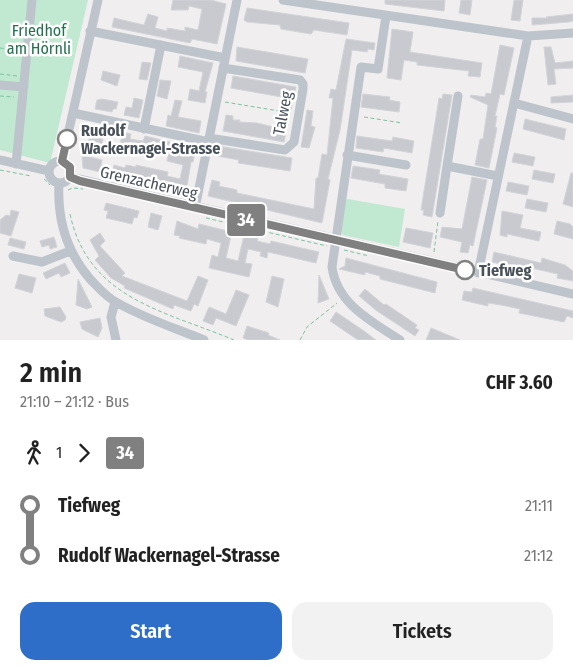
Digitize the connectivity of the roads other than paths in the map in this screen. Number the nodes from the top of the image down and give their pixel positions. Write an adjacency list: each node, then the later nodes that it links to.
1 (32, 0): 13 (street)
2 (98, 0): 6 (street)
3 (237, 0): 10 (street)
4 (283, 0): 5 (street)
5 (386, 16): 8 (street); 20 (street)
6 (90, 31): 9 (street); 16 (street)
7 (573, 33): 8 (street)
8 (528, 36): 15 (street)
9 (161, 45): 10 (street); 18 (street)
10 (224, 58): 11 (street)
11 (224, 68): 19 (street); 19 (street, Talweg)
12 (0, 85): 13 (street)
13 (24, 87): 23 (street)
14 (458, 96): 25 (street)
15 (514, 103): 17 (street); 27 (street)
16 (73, 113): 18 (street); 22 (street)
17 (573, 119)
18 (144, 129): 19 (street)
19 (209, 140): 30 (street)
20 (347, 155): 24 (street); 32 (street)
21 (0, 160): 23 (street)
22 (62, 161): 26 (street); 28 (street)
23 (16, 164): 26 (street)
24 (406, 165)
25 (447, 166): 27 (street); 31 (street)
26 (49, 171): 29 (street)
27 (498, 176): 35 (street)
28 (70, 177): 29 (street); 30 (street, Grenzacherweg)
29 (59, 183): 33 (street)
30 (194, 208): 32 (street, Grenzacherweg)
31 (440, 213)
32 (335, 240): 35 (street, Grenzacherweg); 40 (street)
33 (70, 251): 34 (street); 37 (street)
34 (12, 256)
35 (478, 273): 36 (street, Grenzacherweg)
36 (573, 294)
37 (115, 302): 38 (street); 39 (street)
38 (116, 340)
39 (204, 340)
40 (400, 340)

